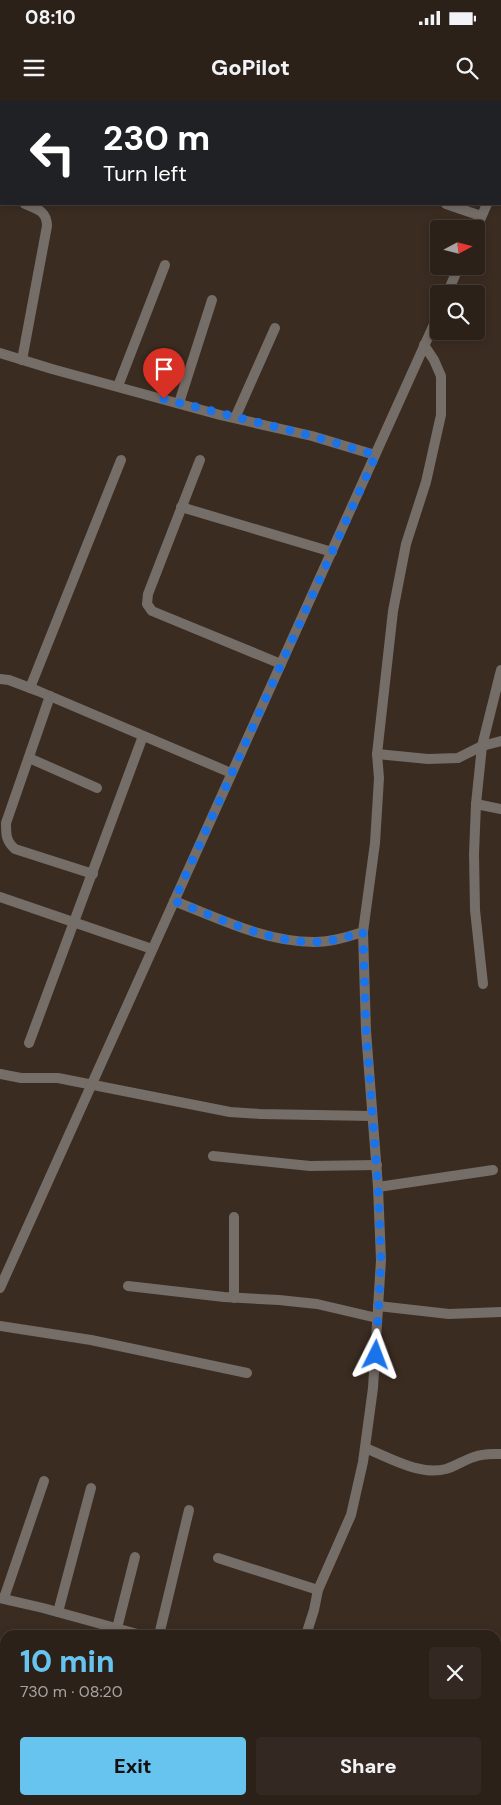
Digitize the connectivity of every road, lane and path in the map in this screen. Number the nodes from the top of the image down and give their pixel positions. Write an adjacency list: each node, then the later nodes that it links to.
1 (28, 205): 12 (street)
2 (449, 205): 4 (street)
3 (486, 205): 4 (street)
4 (481, 216): 5 (street)
5 (479, 220)
6 (164, 265): 13 (street)
7 (212, 300): 14 (street)
8 (275, 328): 15 (street)
9 (430, 332): 10 (street)
10 (424, 345): 16 (street); 29 (street)
11 (0, 353): 12 (street)
12 (22, 360): 13 (street)
13 (118, 386): 14 (street)
14 (179, 404): 15 (street)
15 (235, 418): 16 (street)
16 (376, 455): 20 (street)
17 (121, 460): 24 (street)
18 (200, 460): 19 (street)
19 (181, 507): 20 (street); 21 (street)
20 (332, 552): 21 (street)
21 (281, 664): 31 (street)
22 (501, 670): 28 (street)
23 (0, 678): 24 (street)
24 (30, 688): 25 (street)
25 (50, 696): 26 (street); 30 (street)
26 (143, 736): 31 (street); 35 (street)
27 (501, 741): 28 (street)
28 (482, 746): 29 (street); 33 (street)
29 (377, 754): 39 (street)
30 (29, 758): 32 (street); 35 (street)
31 (231, 772): 37 (street)
32 (97, 788)
33 (476, 804): 34 (street); 41 (street)
34 (501, 808)
35 (93, 874): 38 (street)
36 (0, 897): 38 (street)
37 (174, 901): 39 (street); 40 (street)
38 (75, 923): 40 (street); 42 (street)
39 (363, 932): 45 (street)
40 (152, 949): 44 (street)
41 (483, 984)
42 (29, 1043)
43 (0, 1074): 44 (street)
44 (92, 1084): 45 (street); 52 (street)
45 (372, 1116): 47 (street)
46 (213, 1156): 47 (street)
47 (376, 1165): 49 (street)
48 (493, 1170): 49 (street)
49 (378, 1187): 54 (street)
50 (234, 1217): 53 (street)
51 (128, 1286): 53 (street)
52 (0, 1288)
53 (234, 1298): 56 (street)
54 (378, 1306): 55 (street); 56 (street)
55 (501, 1312)
56 (377, 1318): 59 (street)
57 (0, 1326): 58 (street)
58 (247, 1373)
59 (365, 1448): 60 (street); 66 (street)
60 (501, 1454)
61 (44, 1481): 67 (street)
62 (90, 1488): 68 (street)
63 (189, 1510): 71 (street)
64 (135, 1557): 69 (street)
65 (218, 1558): 66 (street)
66 (318, 1590): 72 (street)
67 (2, 1598): 68 (street)
68 (58, 1612): 69 (street)
69 (118, 1628): 70 (street)
70 (125, 1630)
71 (159, 1630)
72 (308, 1630)

